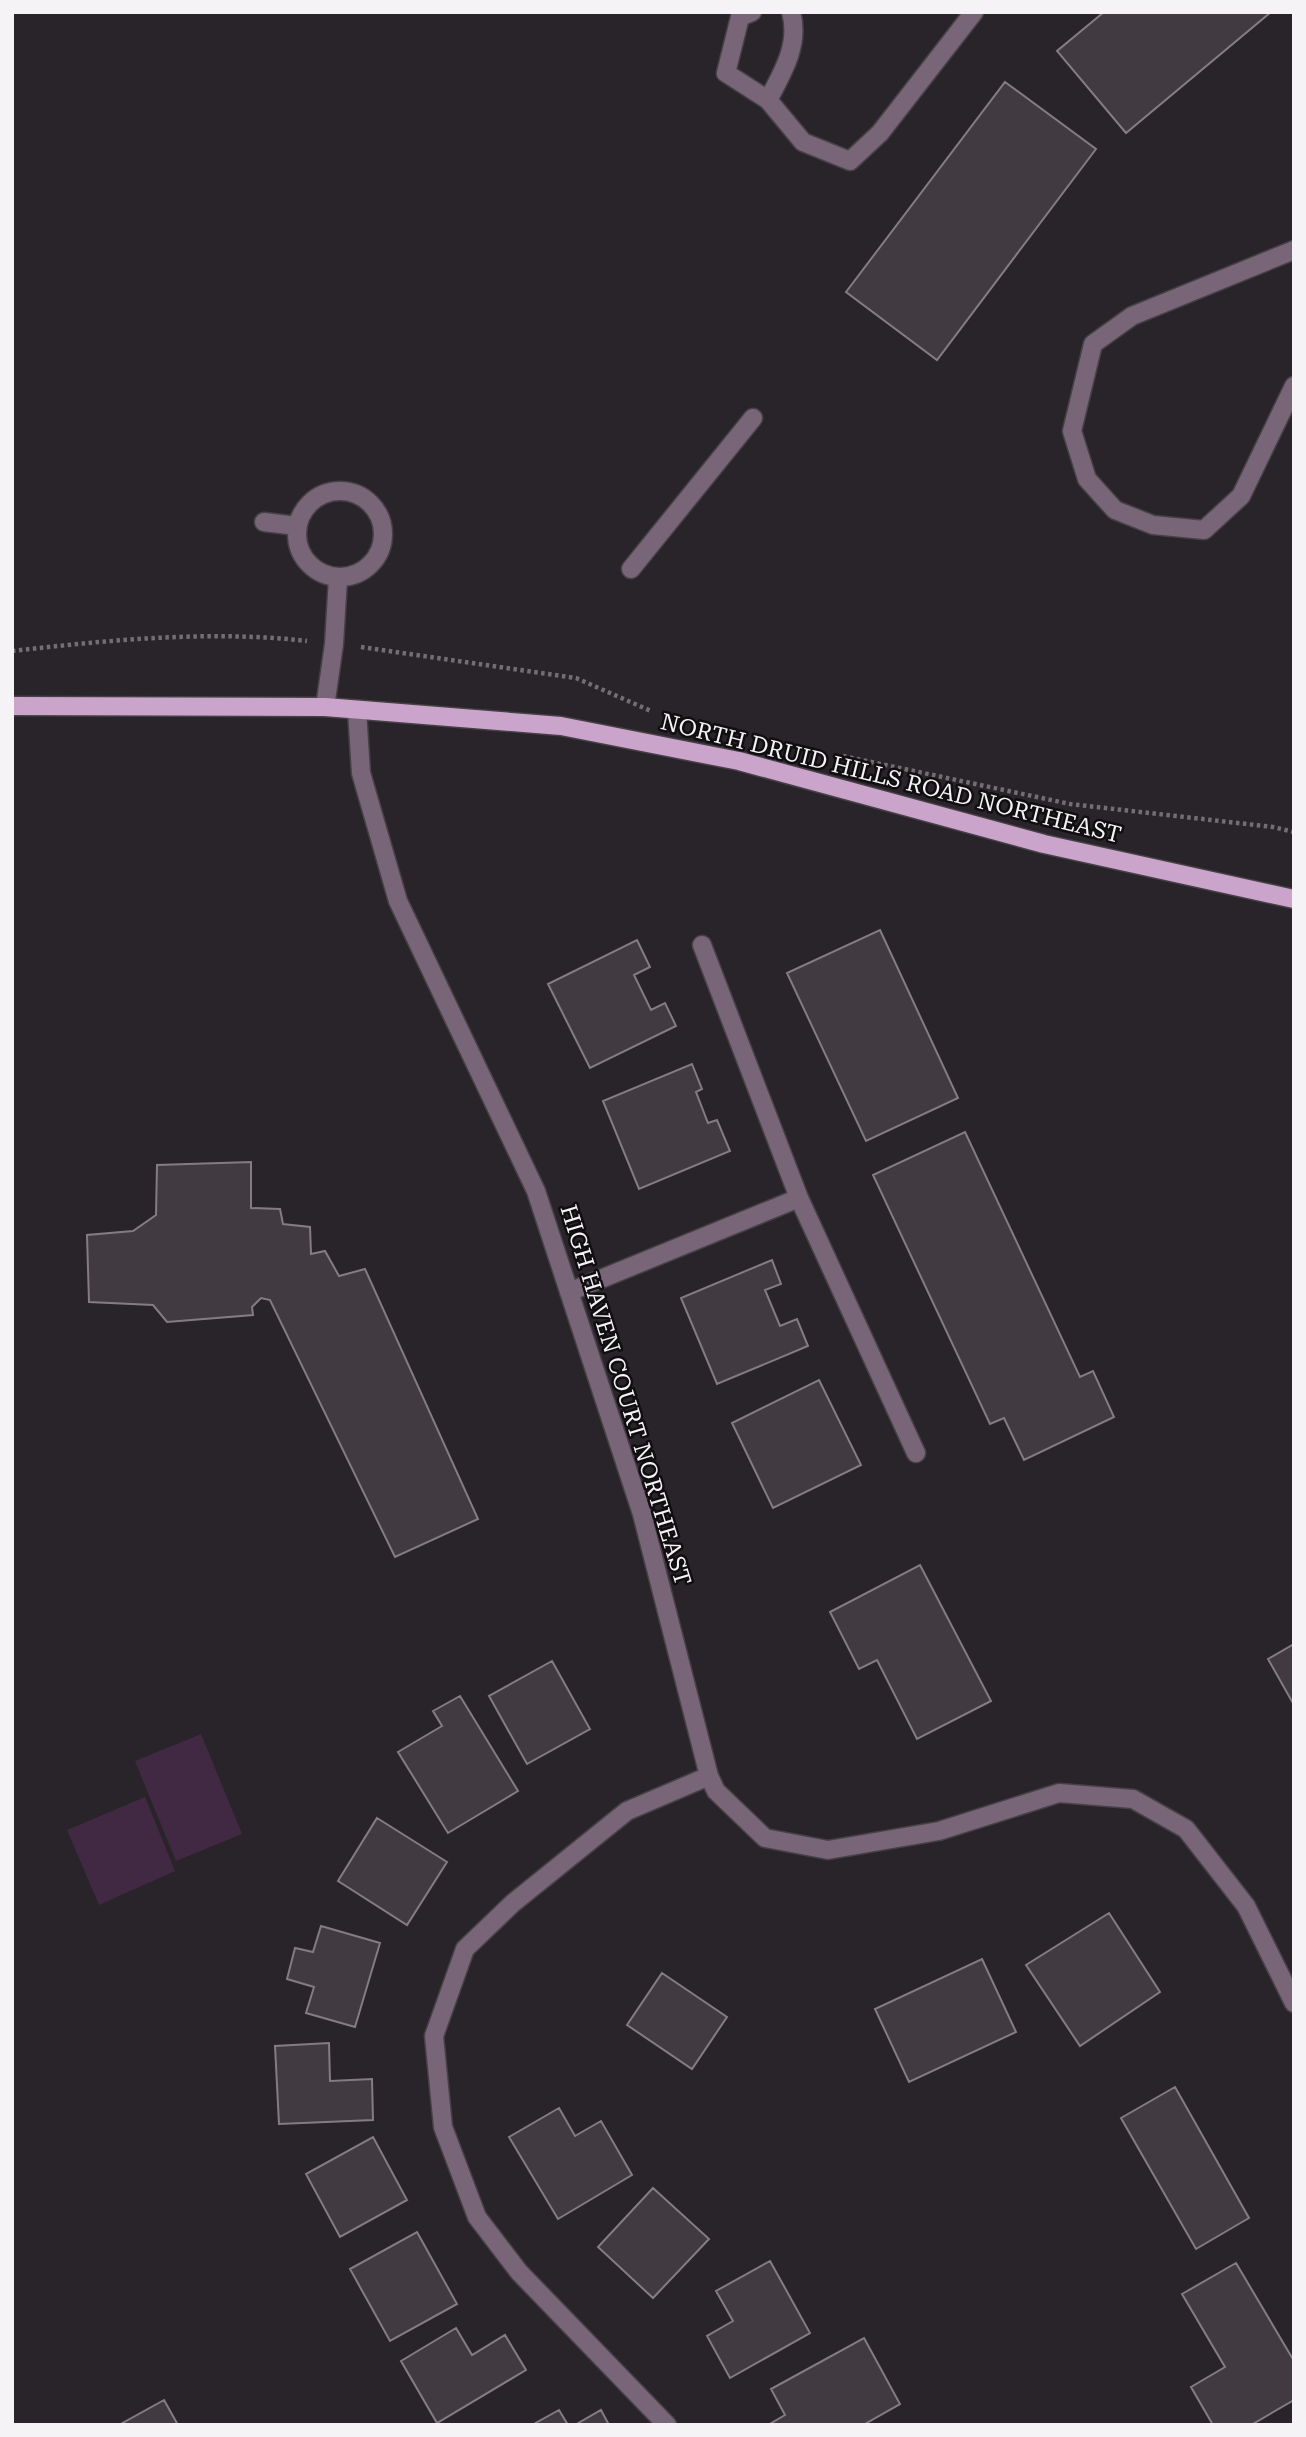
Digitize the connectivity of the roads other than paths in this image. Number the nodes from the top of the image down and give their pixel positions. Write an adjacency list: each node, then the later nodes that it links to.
1 (751, 12): 4 (street)
2 (792, 12): 4 (street)
3 (974, 12): 4 (street)
4 (768, 100)
5 (1294, 250): 6 (street)
6 (1294, 386)
7 (753, 418): 10 (street)
8 (264, 522): 9 (street)
9 (297, 526): 11 (street); 11 (street)
10 (631, 569)
11 (338, 578): 13 (street)
12 (12, 706): 13 (main road, NORTH DRUID HILLS ROAD NORTHEAST)
13 (326, 707): 14 (main road, NORTH DRUID HILLS ROAD NORTHEAST)
14 (357, 710): 15 (main road, NORTH DRUID HILLS ROAD NORTHEAST); 18 (street, HIGH HAVEN COURT NORTHEAST)
15 (1294, 899)
16 (702, 944): 17 (street)
17 (799, 1198): 18 (street); 19 (street)
18 (569, 1292): 20 (street, HIGH HAVEN COURT NORTHEAST)
19 (916, 1453)
20 (709, 1776): 21 (street, HIGH HAVEN COURT NORTHEAST); 22 (street)
21 (1294, 2003)
22 (667, 2425)

